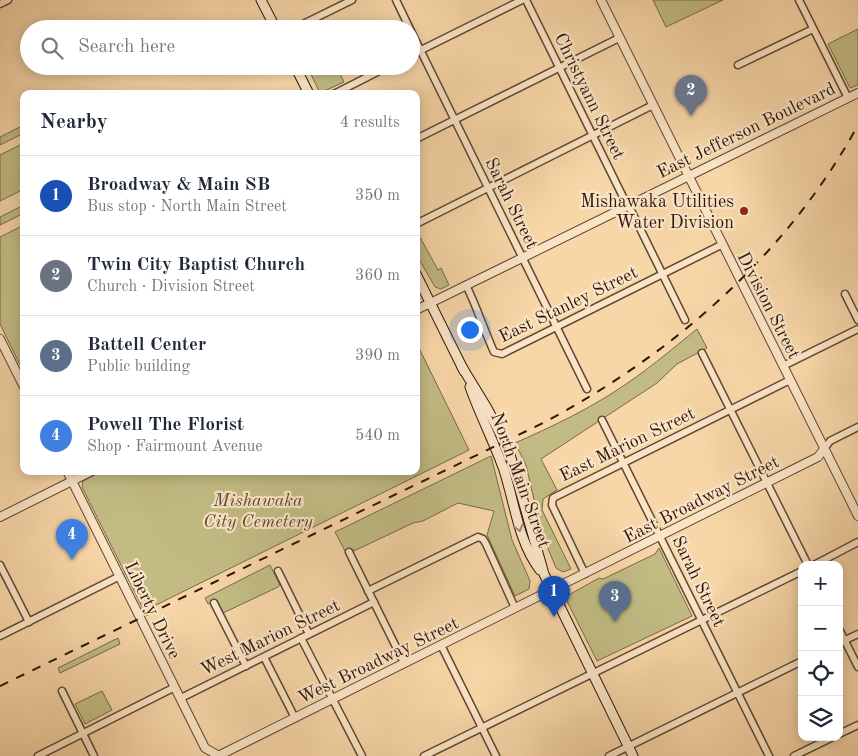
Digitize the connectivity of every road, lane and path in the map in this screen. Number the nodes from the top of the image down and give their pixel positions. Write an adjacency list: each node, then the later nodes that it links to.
1 (8, 0): 8 (street)
2 (261, 0): 9 (main road)
3 (352, 0): 10 (street)
4 (396, 0): 11 (street, Sarah Street)
5 (524, 0): 14 (street); 16 (street, Christyann Street)
6 (601, 0): 13 (street, Division Street)
7 (799, 0): 12 (street)
8 (0, 4)
9 (271, 20)
10 (311, 20)
11 (406, 20)
12 (814, 29): 15 (street); 22 (street)
13 (620, 38): 16 (street); 23 (street, Division Street)
14 (421, 51): 24 (street, Sarah Street)
15 (738, 65)
16 (559, 68): 24 (street); 26 (street, Christyann Street)
17 (300, 75): 19 (main road)
18 (371, 75): 20 (street)
19 (307, 90)
20 (342, 90)
21 (858, 93): 22 (street, East Jefferson Boulevard)
22 (848, 98): 27 (street, East Jefferson Boulevard)
23 (653, 106): 26 (street); 27 (street, Division Street)
24 (455, 120): 25 (street); 28 (street, Sarah Street)
25 (420, 137)
26 (593, 137): 28 (street); 29 (street, Christyann Street)
27 (687, 175): 29 (street, East Jefferson Boulevard); 31 (street, Division Street)
28 (489, 188): 30 (street); 32 (street, Sarah Street)
29 (627, 204): 32 (street, East Jefferson Boulevard); 33 (street, Christyann Street)
30 (420, 222)
31 (721, 245): 33 (street, East Stanley Street); 45 (street, Division Street)
32 (522, 257): 35 (street, East Jefferson Boulevard); 41 (street, Sarah Street)
33 (663, 274): 39 (street, Christyann Street); 41 (street, East Stanley Street)
34 (420, 281): 37 (main road, North Main Street)
35 (466, 285): 37 (street, East Jefferson Boulevard); 41 (street, East Stanley Street)
36 (845, 294): 40 (street)
37 (432, 302): 38 (street, East Jefferson Boulevard); 70 (main road, North Main Street)
38 (420, 308)
39 (685, 320)
40 (858, 320)
41 (557, 328): 48 (street, Sarah Street)
42 (858, 329): 45 (street)
43 (0, 339): 46 (street)
44 (702, 353): 49 (street)
45 (783, 366): 47 (street, Division Street)
46 (20, 379)
47 (790, 380): 49 (street, East Marion Street); 52 (street, Division Street)
48 (587, 388)
49 (730, 410): 53 (street, East Marion Street); 57 (street)
50 (602, 420): 53 (street, Sarah Street)
51 (858, 427): 52 (street, East Broadway Street)
52 (824, 450): 57 (street, East Broadway Street); 58 (street, Division Street)
53 (624, 463): 60 (street, Sarah Street); 68 (street, East Marion Street)
54 (69, 475): 56 (street, Liberty Drive)
55 (84, 475): 56 (street)
56 (72, 481): 59 (street); 69 (street, Liberty Drive)
57 (767, 483): 60 (street, East Broadway Street); 63 (street)
58 (858, 516)
59 (0, 517)
60 (660, 536): 68 (street, East Broadway Street); 75 (street, Sarah Street)
61 (858, 542): 64 (street)
62 (349, 552): 71 (street)
63 (806, 561)
64 (822, 561)
65 (0, 564): 76 (street)
66 (278, 571): 77 (street)
67 (798, 573): 75 (street)
68 (585, 574): 70 (street, East Broadway Street)
69 (120, 576): 76 (street); 90 (street, Liberty Drive)
70 (552, 590): 74 (street, West Broadway Street); 89 (main road, North Main Street)
71 (368, 591): 72 (street); 74 (street)
72 (374, 602): 77 (street, West Marion Street); 85 (street)
73 (214, 603): 87 (street)
74 (515, 608): 83 (street, West Broadway Street)
75 (701, 620): 89 (street); 92 (street, Sarah Street)
76 (29, 622): 79 (street)
77 (309, 634): 80 (street, West Marion Street)
78 (858, 634): 81 (street)
79 (0, 636)
80 (301, 638): 84 (street, West Marion Street); 94 (street)
81 (843, 642)
82 (843, 644): 88 (street)
83 (441, 645): 85 (street, West Broadway Street); 97 (street)
84 (264, 657): 87 (street, West Marion Street); 95 (street)
85 (404, 664): 94 (street, West Broadway Street)
86 (798, 664): 92 (street)
87 (246, 666): 93 (street, West Marion Street)
88 (858, 667)
89 (592, 673): 97 (street); 101 (main road, North Main Street)
90 (175, 687): 93 (street, Liberty Drive); 99 (street)
91 (62, 691): 99 (street)
92 (738, 693): 101 (street); 110 (street, Sarah Street)
93 (181, 698): 104 (street, Liberty Drive)
94 (333, 699): 95 (street, West Broadway Street); 105 (street)
95 (295, 718): 104 (street, West Broadway Street)
96 (858, 725): 98 (street)
97 (482, 727): 106 (street); 107 (street)
98 (843, 732)
99 (83, 734): 102 (street); 103 (street)
100 (825, 741): 111 (street)
101 (629, 746): 108 (street); 109 (main road, North Main Street)
102 (38, 756)
103 (94, 756)
104 (217, 756)
105 (362, 756)
106 (424, 756)
107 (496, 756)
108 (609, 756)
109 (633, 756)
110 (769, 756)
111 (794, 756)

